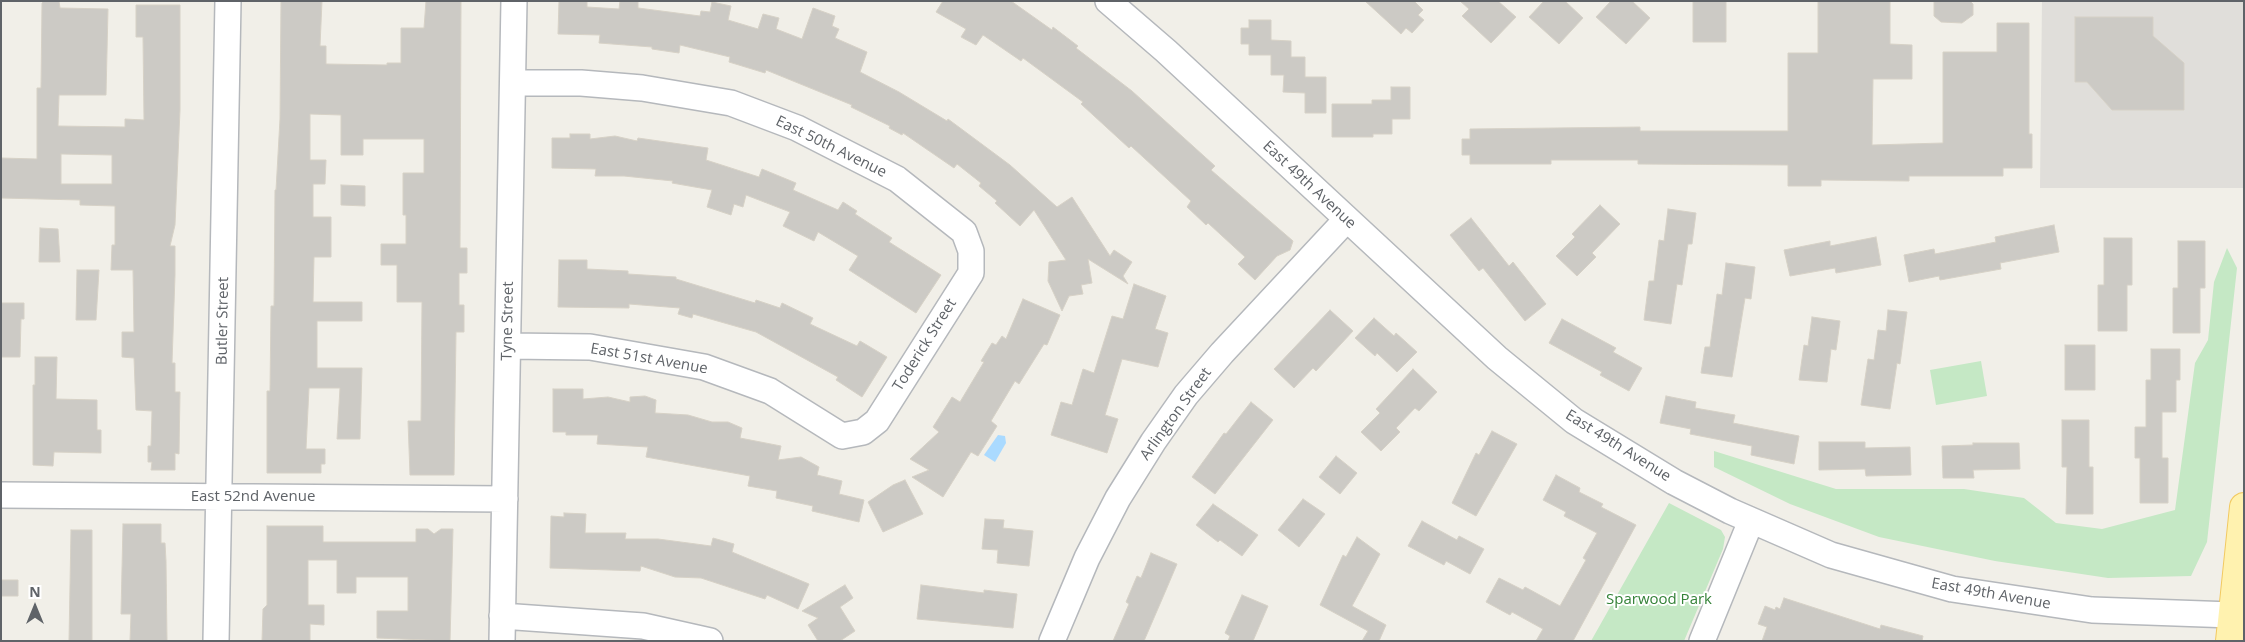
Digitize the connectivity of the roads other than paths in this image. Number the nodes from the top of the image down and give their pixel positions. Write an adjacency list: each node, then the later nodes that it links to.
1 (228, 1): 10 (street, Butler Street)
2 (514, 1): 4 (street, Tyne Street)
3 (1108, 1): 5 (street, East 49th Avenue)
4 (514, 83): 6 (street, East 50th Avenue); 7 (street, Tyne Street)
5 (1346, 220): 13 (street, East 49th Avenue); 19 (street, Arlington Street)
6 (971, 251): 8 (street, Toderick Street)
7 (508, 346): 8 (street, East 51st Avenue); 11 (street, Tyne Street)
8 (863, 432)
9 (1, 495): 10 (street, East 52nd Avenue)
10 (220, 497): 11 (street, East 52nd Avenue); 16 (street, Butler Street)
11 (504, 499): 14 (street, Tyne Street)
12 (2244, 507): 15 (main road)
13 (1751, 521): 15 (street, East 49th Avenue); 20 (street)
14 (502, 616): 17 (street, Tyne Street); 18 (street)
15 (2237, 622)
16 (216, 641)
17 (502, 641)
18 (710, 641)
19 (1052, 641)
20 (1702, 641)

